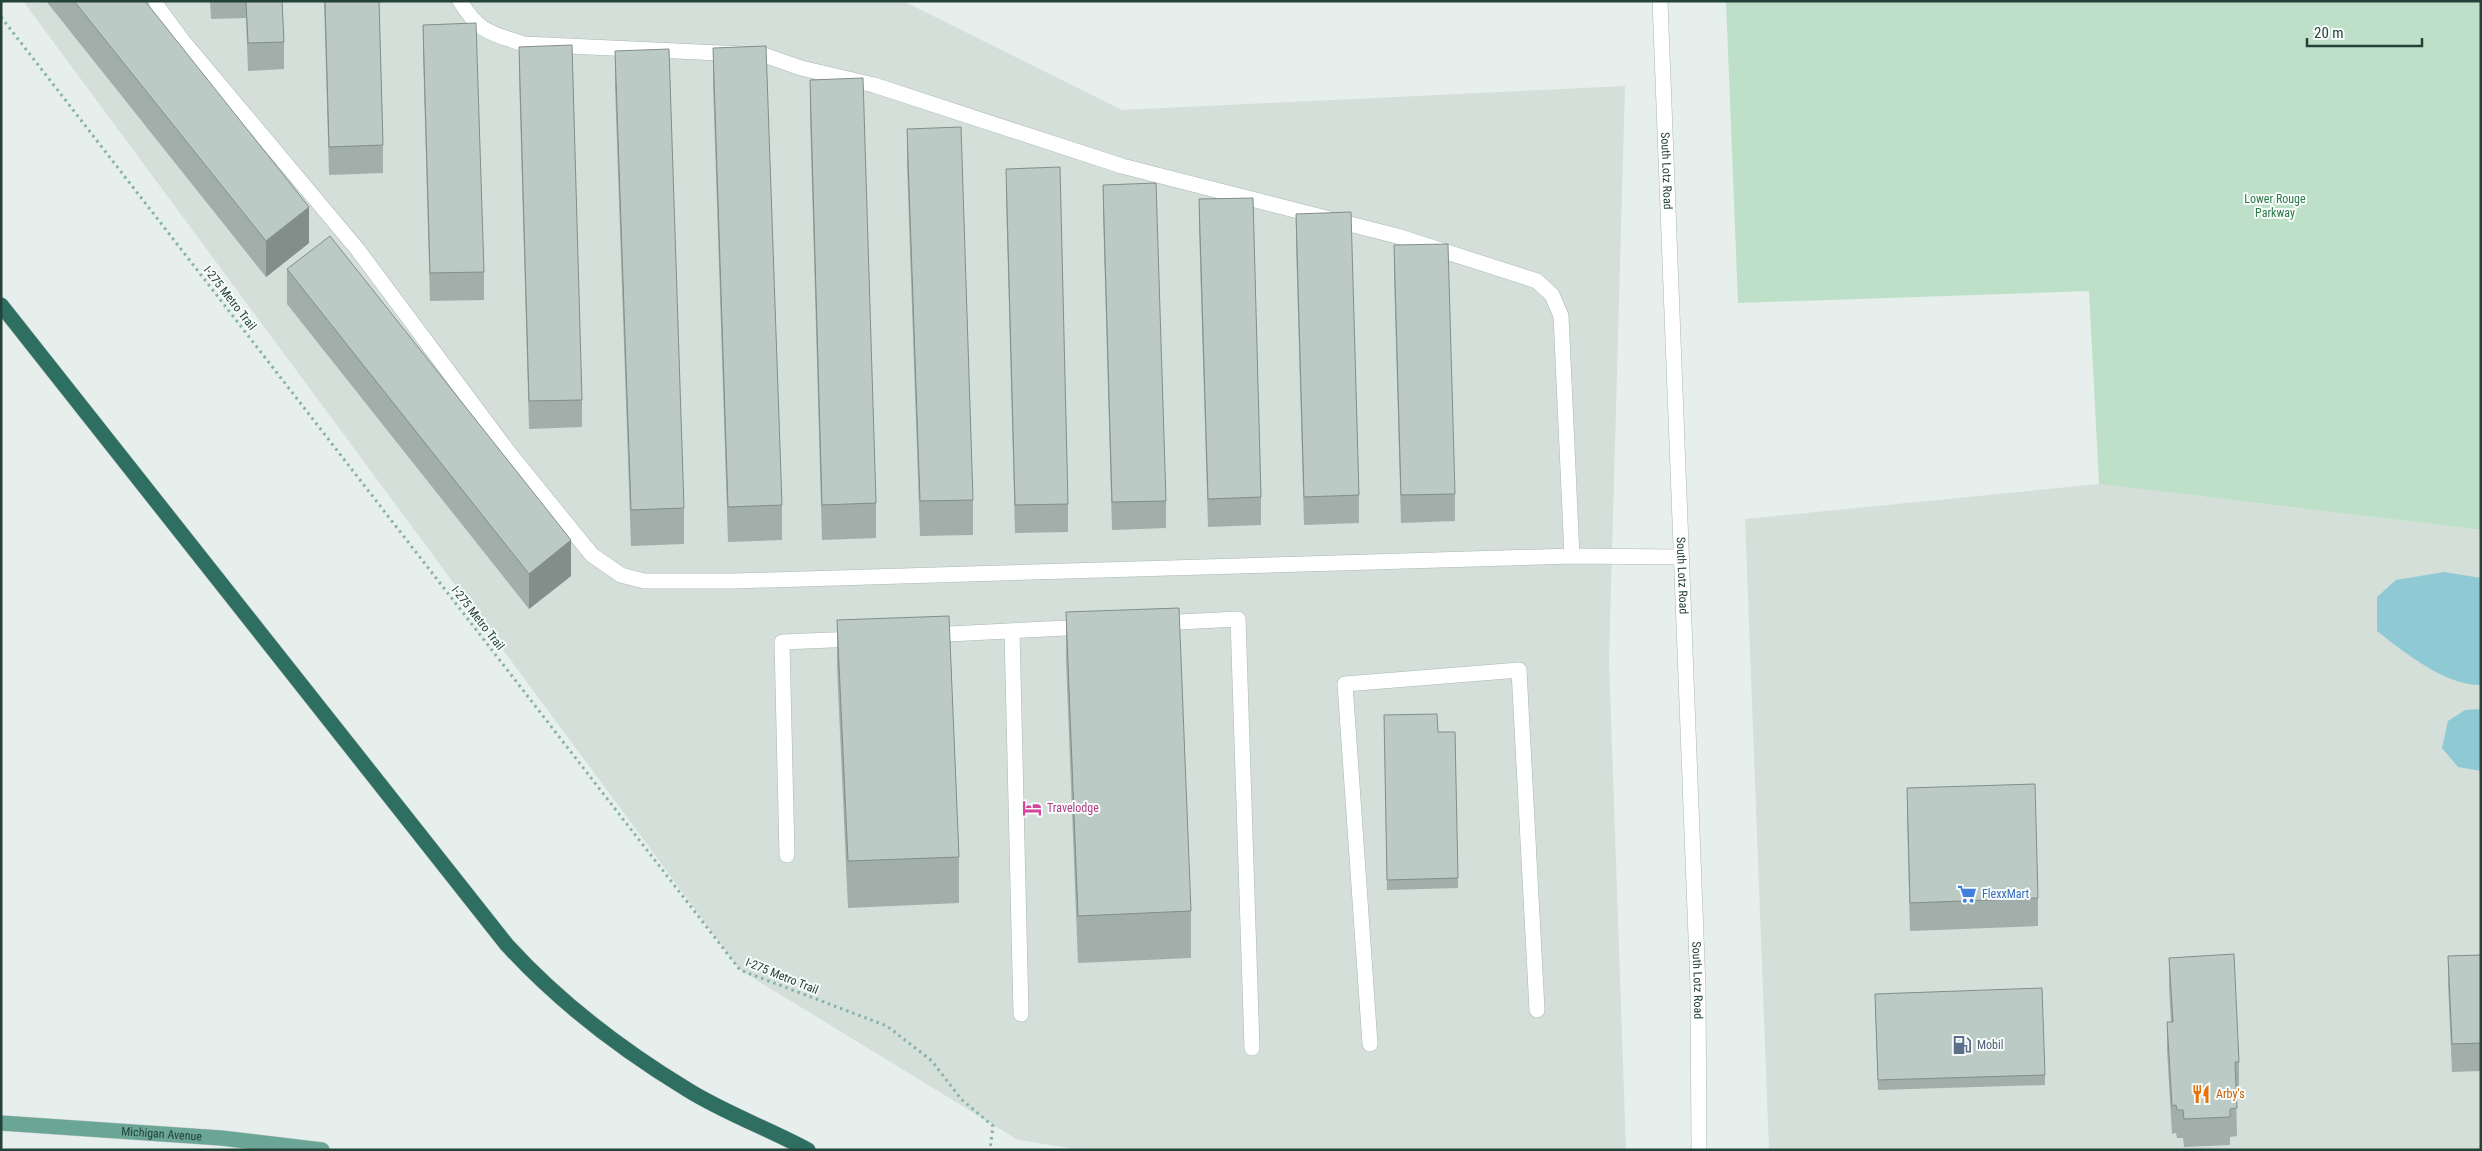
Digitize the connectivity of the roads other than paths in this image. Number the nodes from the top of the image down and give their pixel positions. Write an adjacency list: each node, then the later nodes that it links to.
1 (156, 1): 5 (street)
2 (460, 1): 5 (street)
3 (1660, 1): 6 (street, South Lotz Road)
4 (1, 305): 19 (highway)
5 (1572, 556): 6 (street)
6 (1681, 557): 20 (street, South Lotz Road)
7 (1140, 624): 16 (street)
8 (1101, 626): 9 (street)
9 (1012, 631): 10 (street); 14 (street)
10 (916, 636)
11 (868, 638): 12 (street)
12 (787, 854)
13 (1537, 1010): 15 (street)
14 (1021, 1014)
15 (1370, 1044)
16 (1252, 1048)
17 (1, 1123): 18 (main road, Michigan Avenue)
18 (322, 1150)
19 (808, 1150)
20 (1699, 1150)

